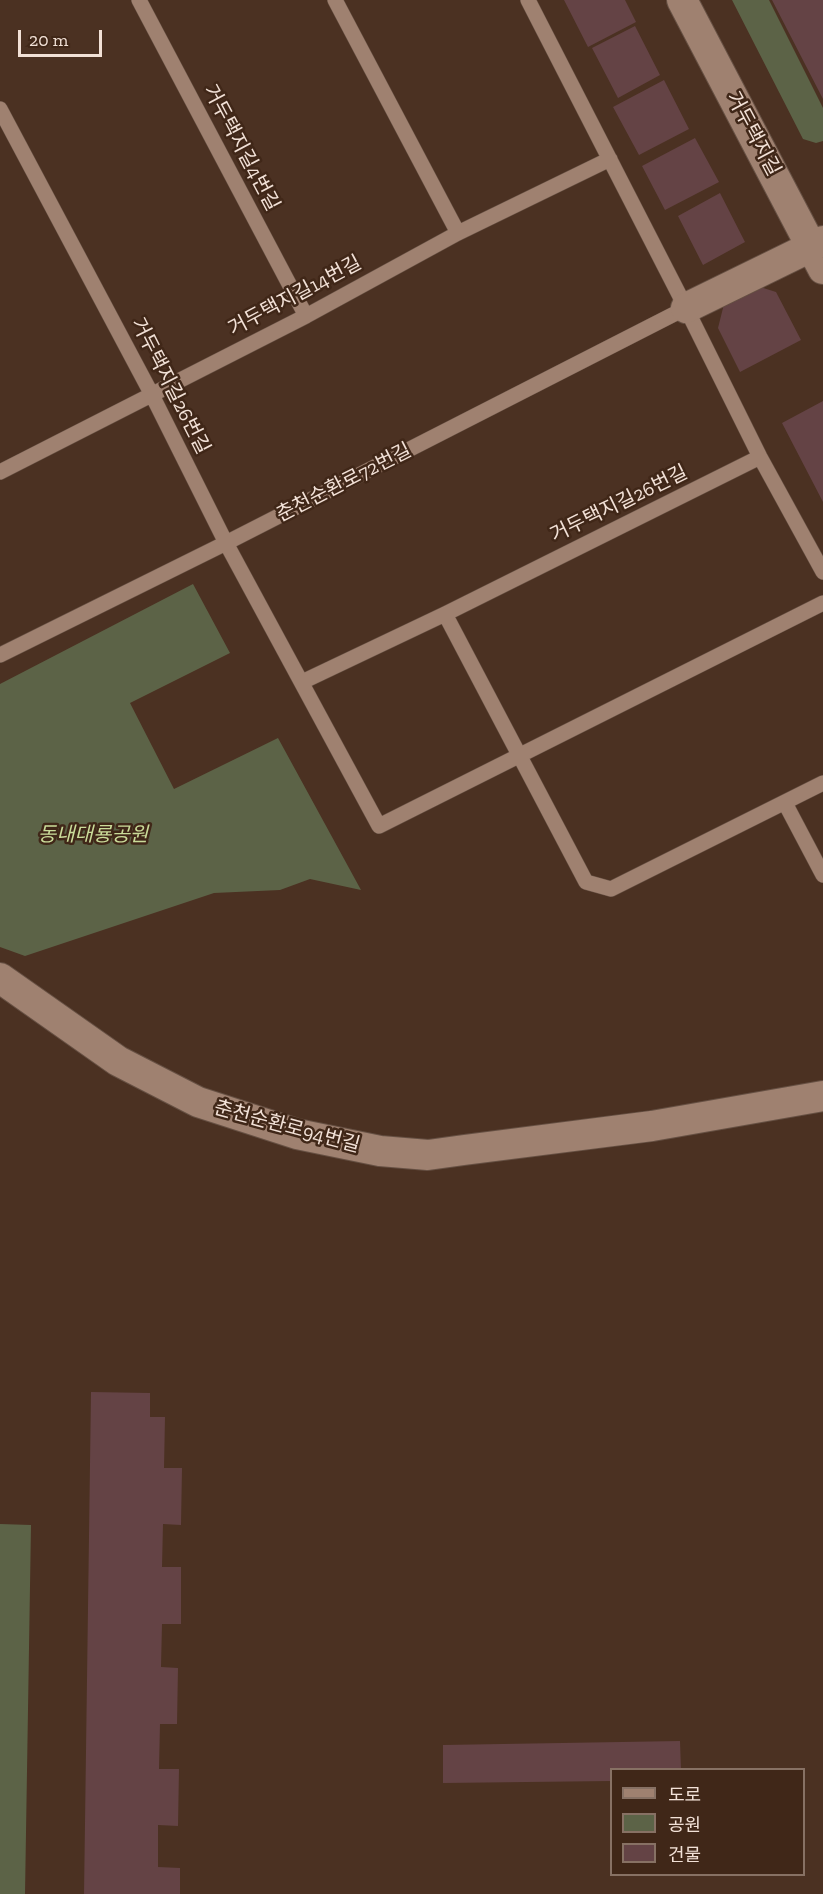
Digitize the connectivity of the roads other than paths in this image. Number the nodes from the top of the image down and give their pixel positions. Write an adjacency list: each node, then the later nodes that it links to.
1 (139, 0): 10 (lane, 거두택지길4번길)
2 (336, 0): 7 (lane)
3 (528, 0): 6 (lane)
4 (682, 0): 8 (street, 거두택지길)
5 (0, 109): 11 (lane, 거두택지길26번길)
6 (610, 159): 7 (lane, 거두택지길14번길); 9 (lane)
7 (458, 233): 10 (lane, 거두택지길14번길)
8 (819, 252): 9 (street, 춘천순환로72번길)
9 (687, 308): 12 (lane); 14 (lane, 춘천순환로72번길)
10 (306, 316): 11 (lane, 거두택지길14번길)
11 (151, 393): 13 (lane, 거두택지길14번길); 14 (lane, 거두택지길26번길)
12 (760, 457): 15 (lane); 17 (lane, 거두택지길26번길)
13 (0, 472)
14 (226, 543): 18 (lane, 춘천순환로72번길); 19 (lane, 거두택지길26번길)
15 (823, 572)
16 (823, 603): 20 (lane, 거두택지길26번길)
17 (445, 614): 19 (lane, 거두택지길26번길); 20 (lane)
18 (0, 655)
19 (302, 682): 20 (lane, 거두택지길26번길)
20 (519, 755): 22 (lane)
21 (823, 783): 22 (lane)
22 (785, 803): 23 (lane)
23 (823, 875)
24 (0, 978): 25 (street, 춘천순환로94번길)
25 (823, 1096)

